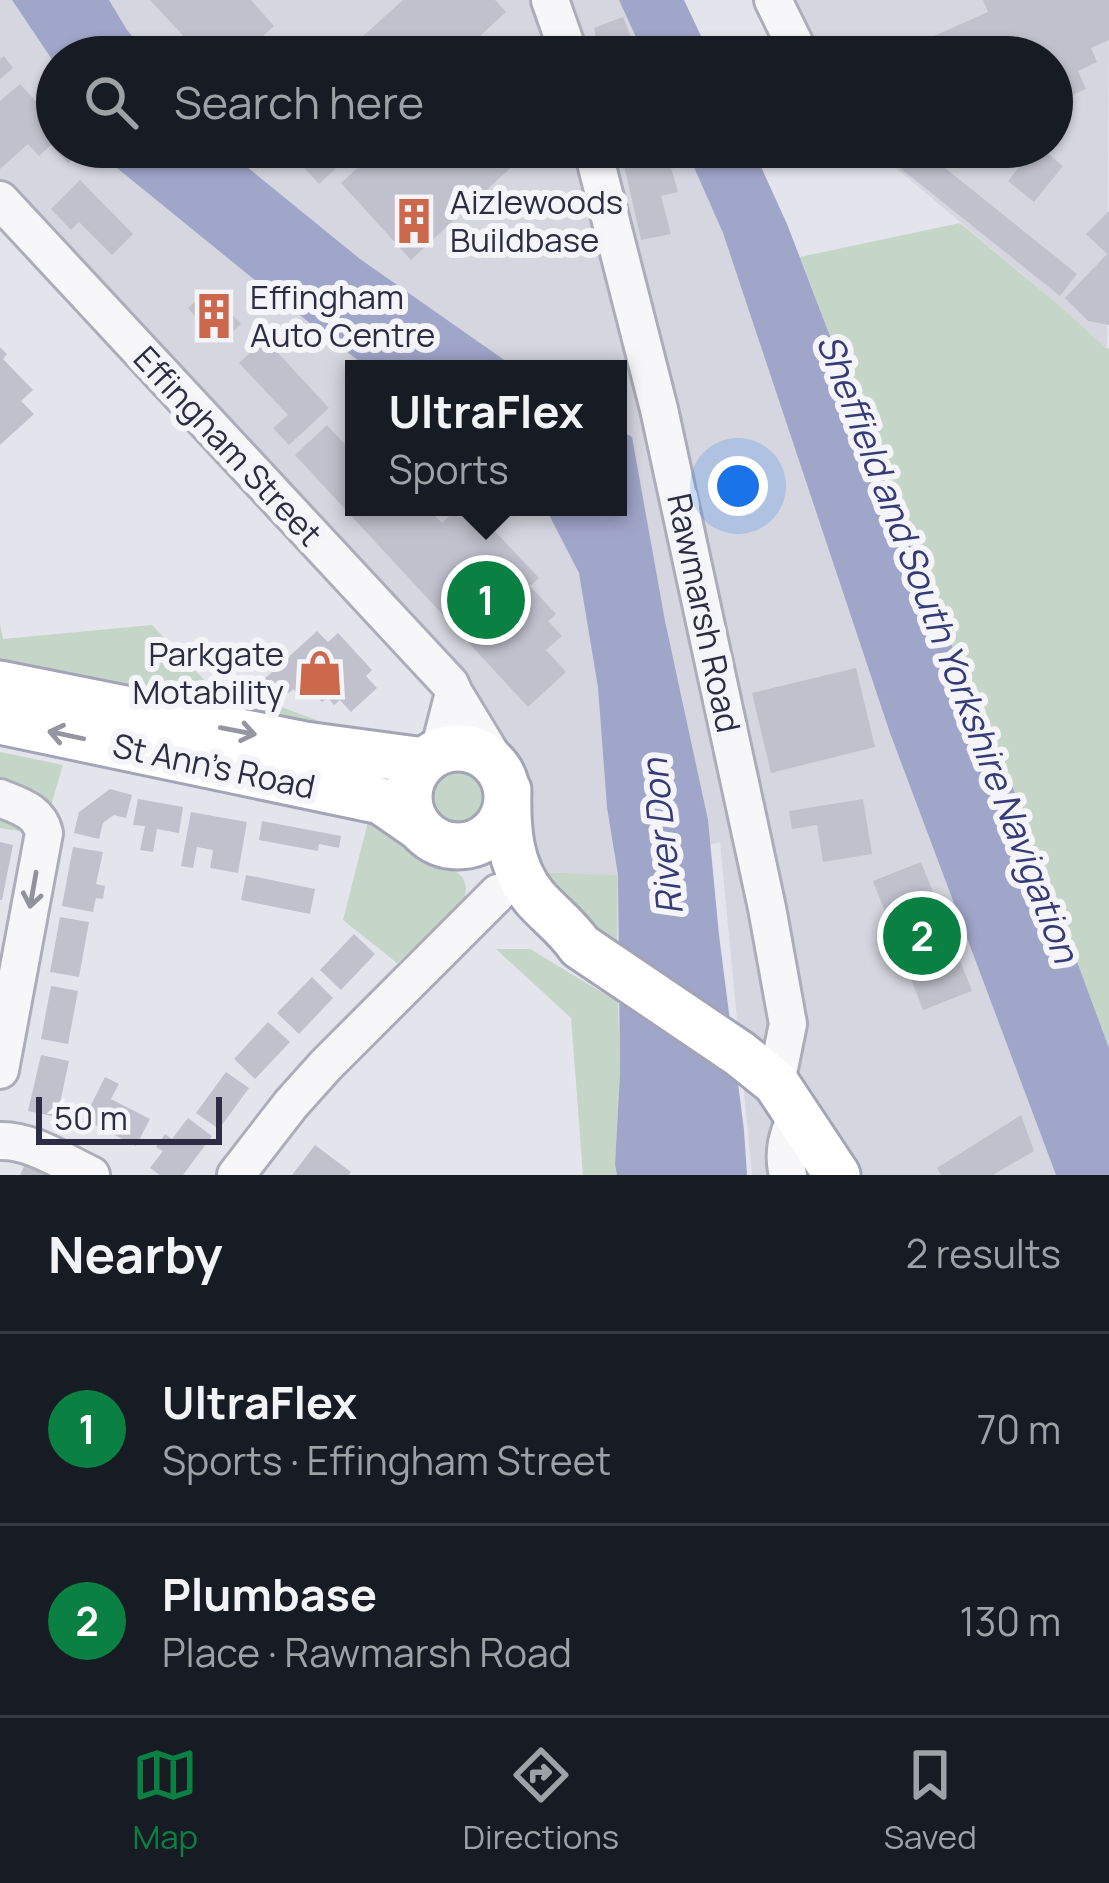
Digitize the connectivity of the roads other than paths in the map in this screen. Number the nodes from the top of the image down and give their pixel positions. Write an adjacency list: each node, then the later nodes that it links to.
1 (550, 0): 3 (street)
2 (773, 0): 4 (street)
3 (562, 36)
4 (791, 36)
5 (597, 168): 17 (street, Rawmarsh Road)
6 (0, 200): 8 (street, Effingham Street)
7 (0, 684): 10 (main road, St Ann's Road, one-way to 10)
8 (454, 693): 10 (street); 11 (street, Effingham Street)
9 (0, 721): 13 (main road, St Ann's Road, one-way to 9)
10 (432, 756): 11 (main road, St Ann's Road); 13 (main road)
11 (504, 780): 13 (main road); 15 (main road, St Ann's Road)
12 (1, 798): 16 (street, one-way to 16)
13 (435, 837): 14 (main road, St Ann's Road)
14 (498, 893): 15 (main road, St Ann's Road); 20 (street)
15 (591, 953): 17 (main road, St Ann's Road)
16 (0, 1070)
17 (787, 1098): 21 (street, Rawmarsh Road); 22 (main road, St Ann's Road)
18 (0, 1141): 19 (street)
19 (91, 1175)
20 (236, 1175)
21 (788, 1175)
22 (837, 1175)

